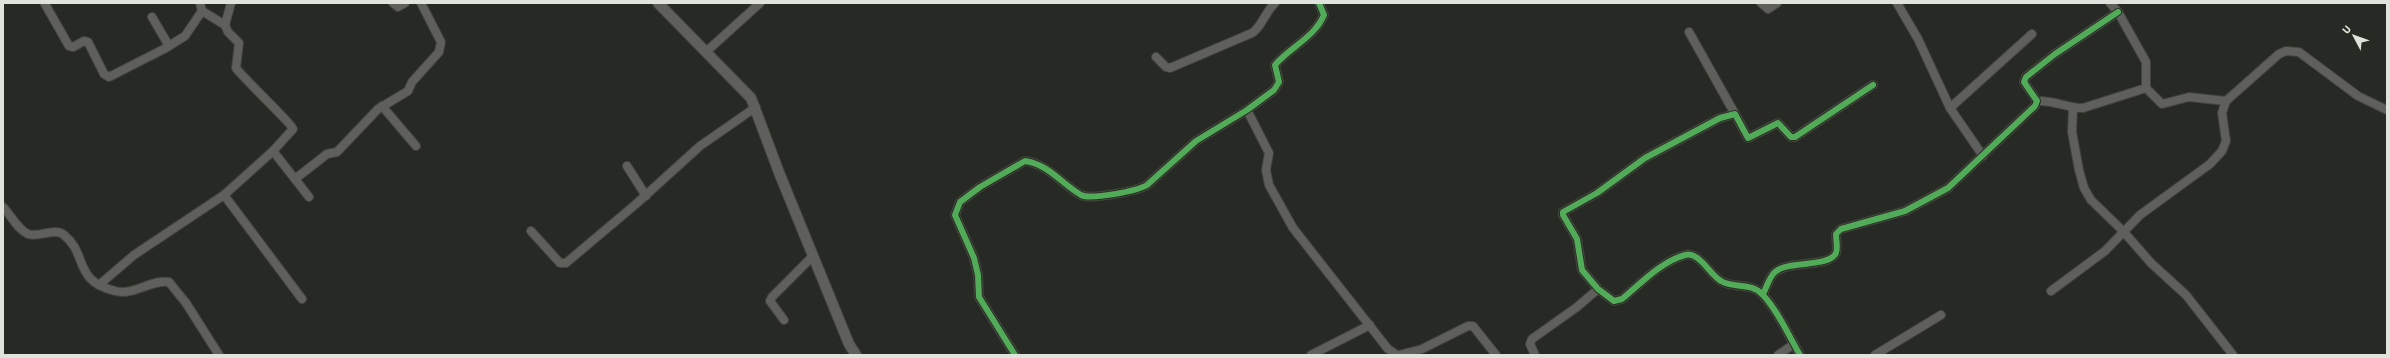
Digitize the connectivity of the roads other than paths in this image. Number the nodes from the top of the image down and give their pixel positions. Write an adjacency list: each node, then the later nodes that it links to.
1 (231, 3): 17 (street)
2 (393, 3): 3 (street)
3 (405, 3)
4 (421, 3): 27 (street)
5 (658, 3): 21 (street)
6 (760, 3): 21 (street)
7 (1275, 3): 22 (street)
8 (1319, 3): 31 (street)
9 (1761, 3): 10 (street)
10 (1777, 3)
11 (1897, 3): 29 (street)
12 (2110, 3): 15 (street)
13 (45, 4): 20 (street)
14 (201, 7): 17 (street); 20 (street)
15 (2118, 12): 24 (street); 25 (street)
16 (152, 17): 20 (street)
17 (225, 25): 35 (street)
18 (1689, 32): 33 (street)
19 (2032, 34): 29 (street)
20 (169, 46)
21 (707, 51): 28 (street)
22 (1156, 57)
23 (1873, 85): 33 (street)
24 (2146, 88): 26 (street); 30 (street)
25 (2037, 100): 30 (street); 36 (street)
26 (2226, 101): 32 (street); 44 (street)
27 (382, 106): 34 (street); 38 (street)
28 (756, 107): 40 (street); 45 (street)
29 (1950, 108): 36 (street)
30 (2073, 108): 44 (street)
31 (1247, 110): 53 (street); 57 (street)
32 (2387, 110)
33 (1735, 114): 47 (street)
34 (416, 146)
35 (273, 151): 38 (street); 39 (street)
36 (1983, 156): 49 (street)
37 (627, 166): 40 (street)
38 (295, 179): 41 (street)
39 (224, 195): 46 (street); 50 (street)
40 (646, 196): 43 (street)
41 (310, 197)
42 (3, 207): 46 (street)
43 (531, 231)
44 (2123, 231): 48 (street); 65 (street)
45 (814, 256): 52 (street); 56 (street)
46 (99, 285): 55 (street)
47 (1598, 289): 49 (street); 61 (street)
48 (2051, 291)
49 (1763, 294): 54 (street)
50 (302, 298)
51 (1940, 315): 64 (street)
52 (784, 320)
53 (1370, 325): 58 (street); 59 (street)
54 (1794, 344): 62 (street); 63 (street)
55 (219, 355)
56 (856, 355)
57 (1015, 355)
58 (1311, 355)
59 (1398, 355): 60 (street)
60 (1496, 355)
61 (1535, 355)
62 (1778, 355)
63 (1800, 355)
64 (1875, 355)
65 (2234, 355)

